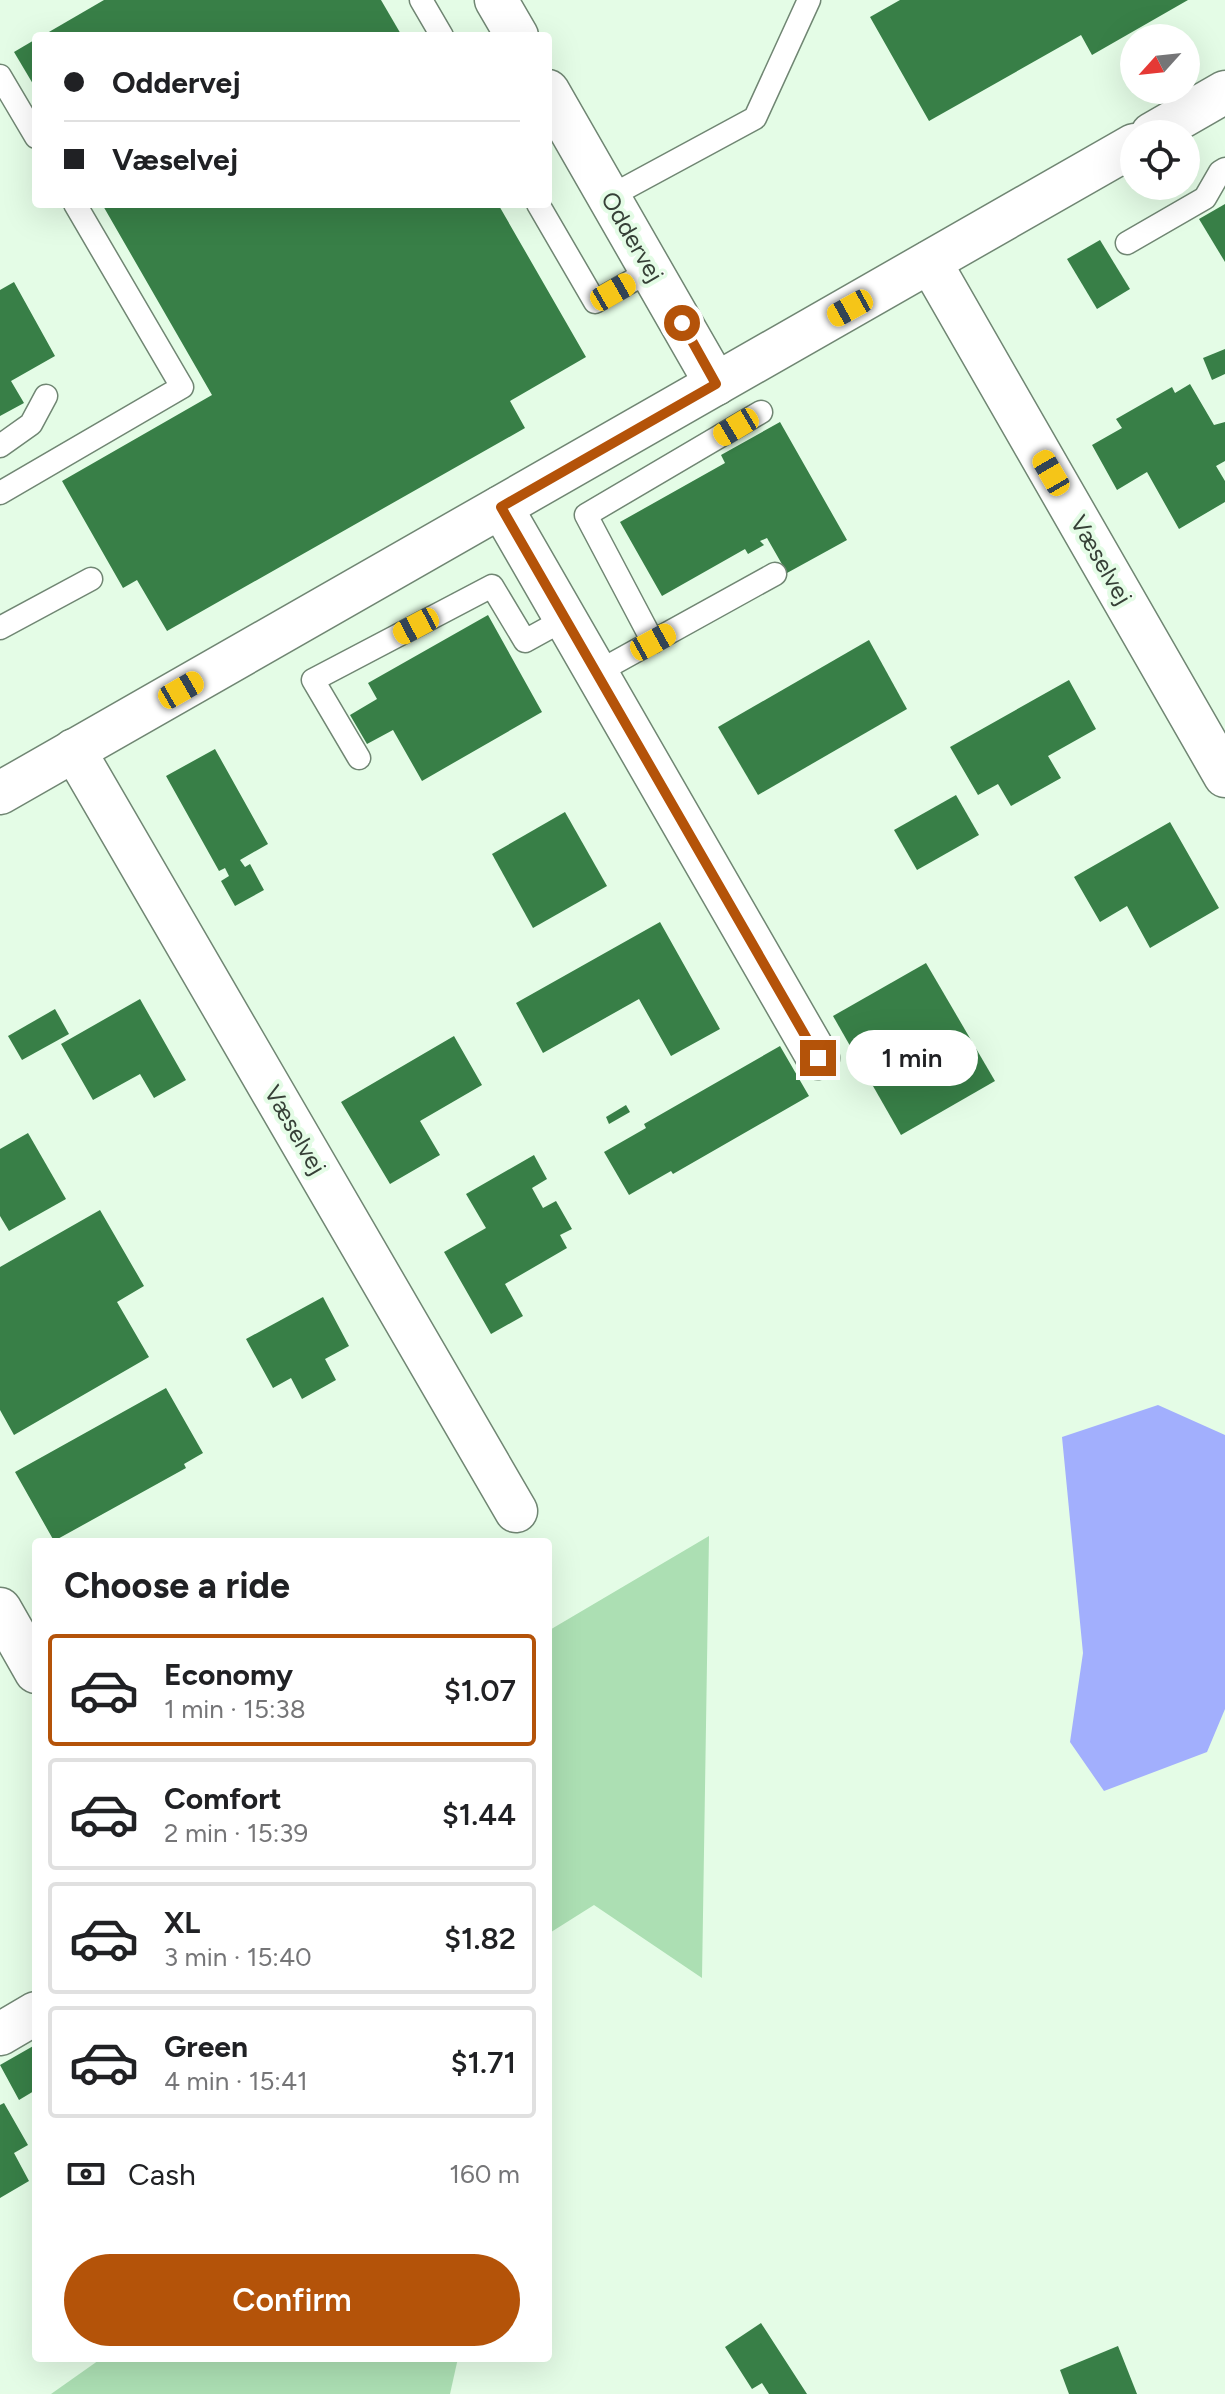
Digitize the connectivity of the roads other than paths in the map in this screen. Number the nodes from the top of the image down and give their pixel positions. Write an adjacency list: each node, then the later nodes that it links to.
1 (421, 0): 4 (lane)
2 (496, 0): 5 (street)
3 (809, 0): 13 (lane)
4 (440, 32)
5 (515, 32)
6 (0, 76): 10 (lane)
7 (1225, 92): 9 (street)
8 (552, 98): 13 (street, Oddervej)
9 (1176, 120)
10 (32, 130)
11 (1120, 153): 17 (street)
12 (1225, 169): 16 (lane)
13 (609, 197): 18 (street, Oddervej)
14 (77, 208): 23 (lane)
15 (540, 208): 18 (lane)
16 (1127, 243)
17 (930, 262): 19 (street); 33 (street, Væselvej)
18 (651, 270): 19 (street, Oddervej)
19 (716, 384): 24 (street)
20 (46, 396): 22 (lane)
21 (761, 412): 29 (lane)
22 (0, 446)
23 (0, 493)
24 (501, 507): 27 (street); 31 (street)
25 (775, 574): 29 (lane)
26 (91, 579): 28 (lane)
27 (565, 619): 30 (street); 32 (lane)
28 (0, 628)
29 (653, 642): 30 (lane)
30 (596, 673): 35 (street)
31 (74, 750): 34 (street); 36 (street, Væselvej)
32 (359, 758)
33 (1225, 776)
34 (0, 793)
35 (818, 1058)
36 (516, 1511)
37 (0, 1609): 38 (street)
38 (32, 1665)
39 (32, 2015): 40 (street)
40 (0, 2034)

